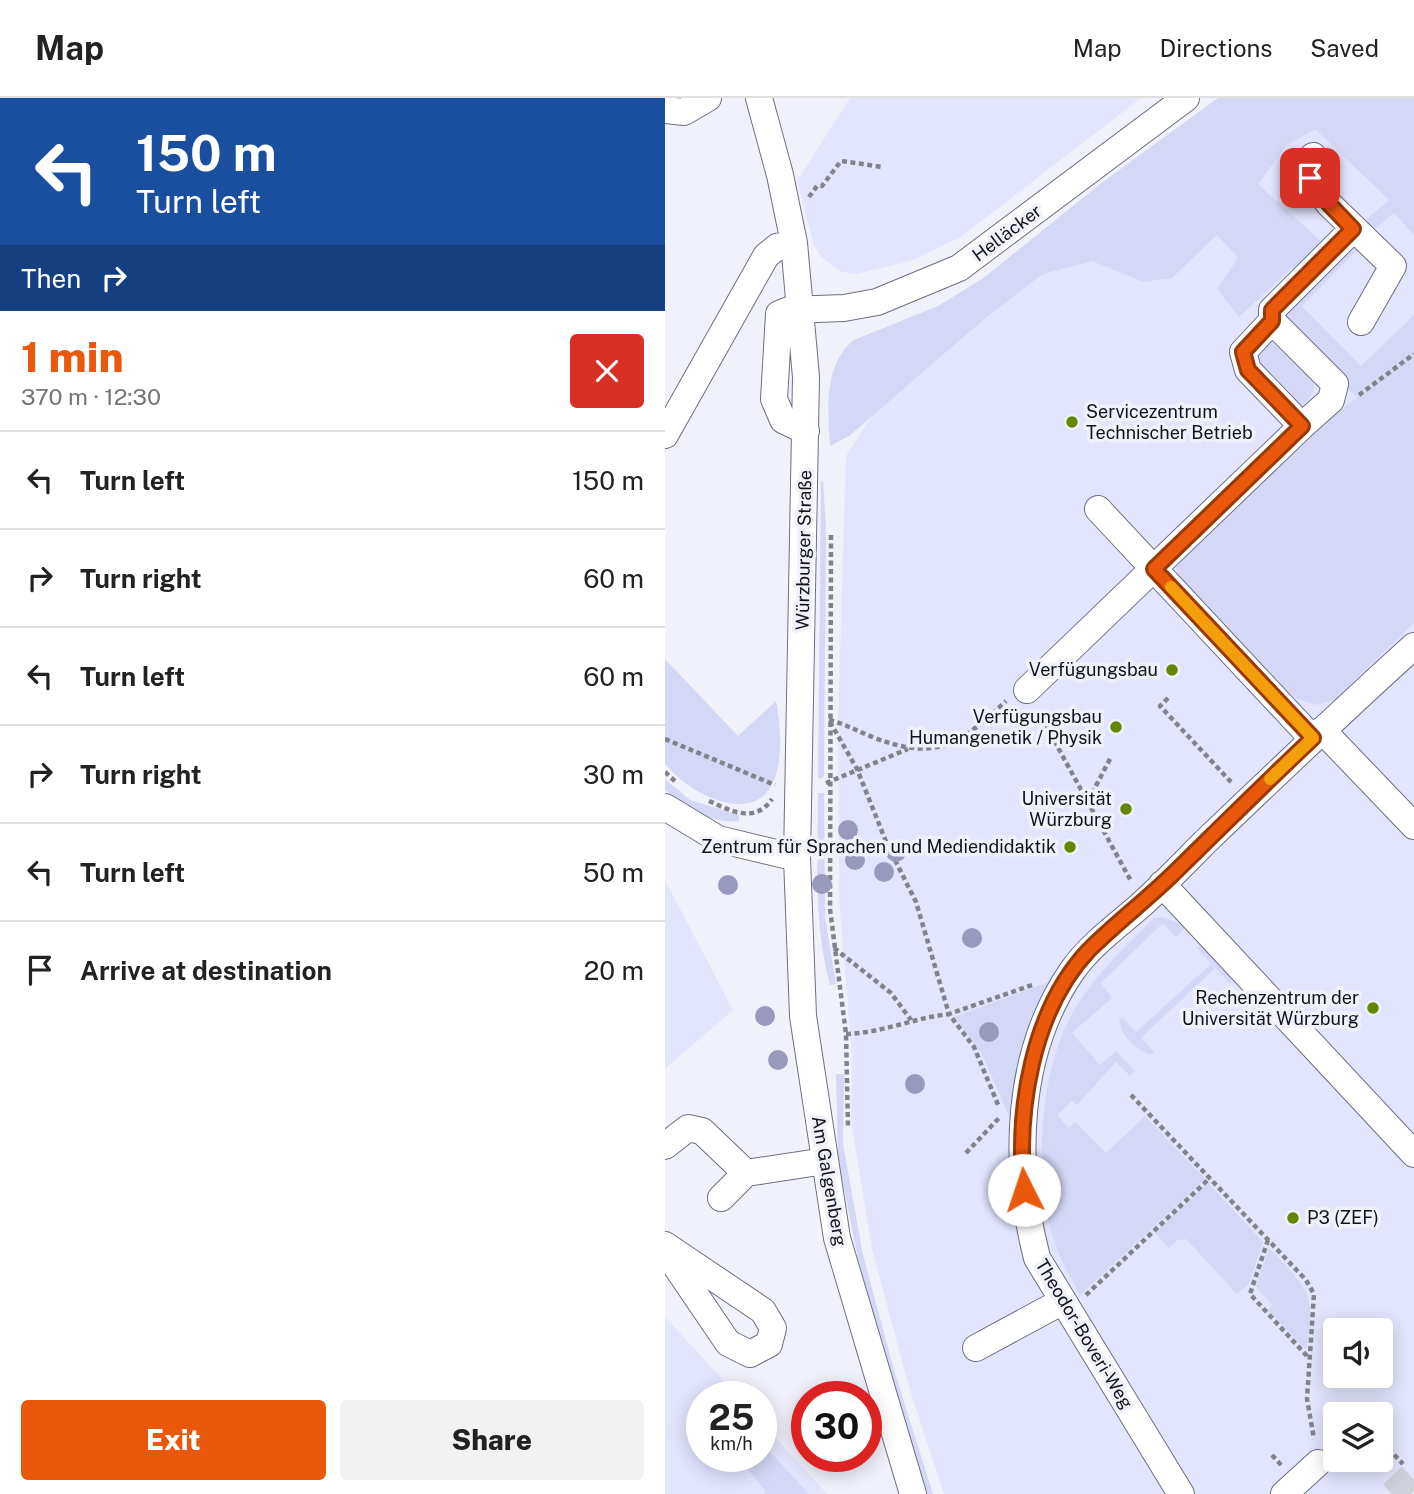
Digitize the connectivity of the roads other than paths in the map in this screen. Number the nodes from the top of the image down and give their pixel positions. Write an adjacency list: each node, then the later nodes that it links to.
1 (708, 98): 4 (street)
2 (759, 98): 7 (street, Würzburger Straße)
3 (1187, 98): 8 (street, Helläcker)
4 (665, 110)
5 (1313, 156): 6 (street)
6 (1353, 229): 9 (street); 10 (street)
7 (794, 243): 8 (street, Würzburger Straße); 12 (street)
8 (802, 309): 20 (street, Würzburger Straße)
9 (1272, 321): 11 (street); 11 (street)
10 (1361, 322)
11 (1302, 426): 14 (street)
12 (666, 431)
13 (1097, 509): 14 (street)
14 (1154, 569): 16 (street); 17 (street)
15 (1414, 646): 17 (street, Theodor-Boveri-Weg)
16 (1027, 690)
17 (1317, 734): 19 (street); 21 (street, Theodor-Boveri-Weg)
18 (665, 807): 20 (street)
19 (1414, 826)
20 (797, 858): 24 (street, Am Galgenberg)
21 (1163, 884): 23 (street); 27 (street, Theodor-Boveri-Weg)
22 (665, 1146): 25 (street)
23 (1414, 1154)
24 (825, 1161): 25 (street); 30 (street, Am Galgenberg)
25 (746, 1173): 26 (street)
26 (721, 1198)
27 (1064, 1307): 28 (street); 31 (street, Theodor-Boveri-Weg)
28 (976, 1348)
29 (1318, 1463): 32 (street)
30 (913, 1494)
31 (1181, 1494)
32 (1284, 1494)

